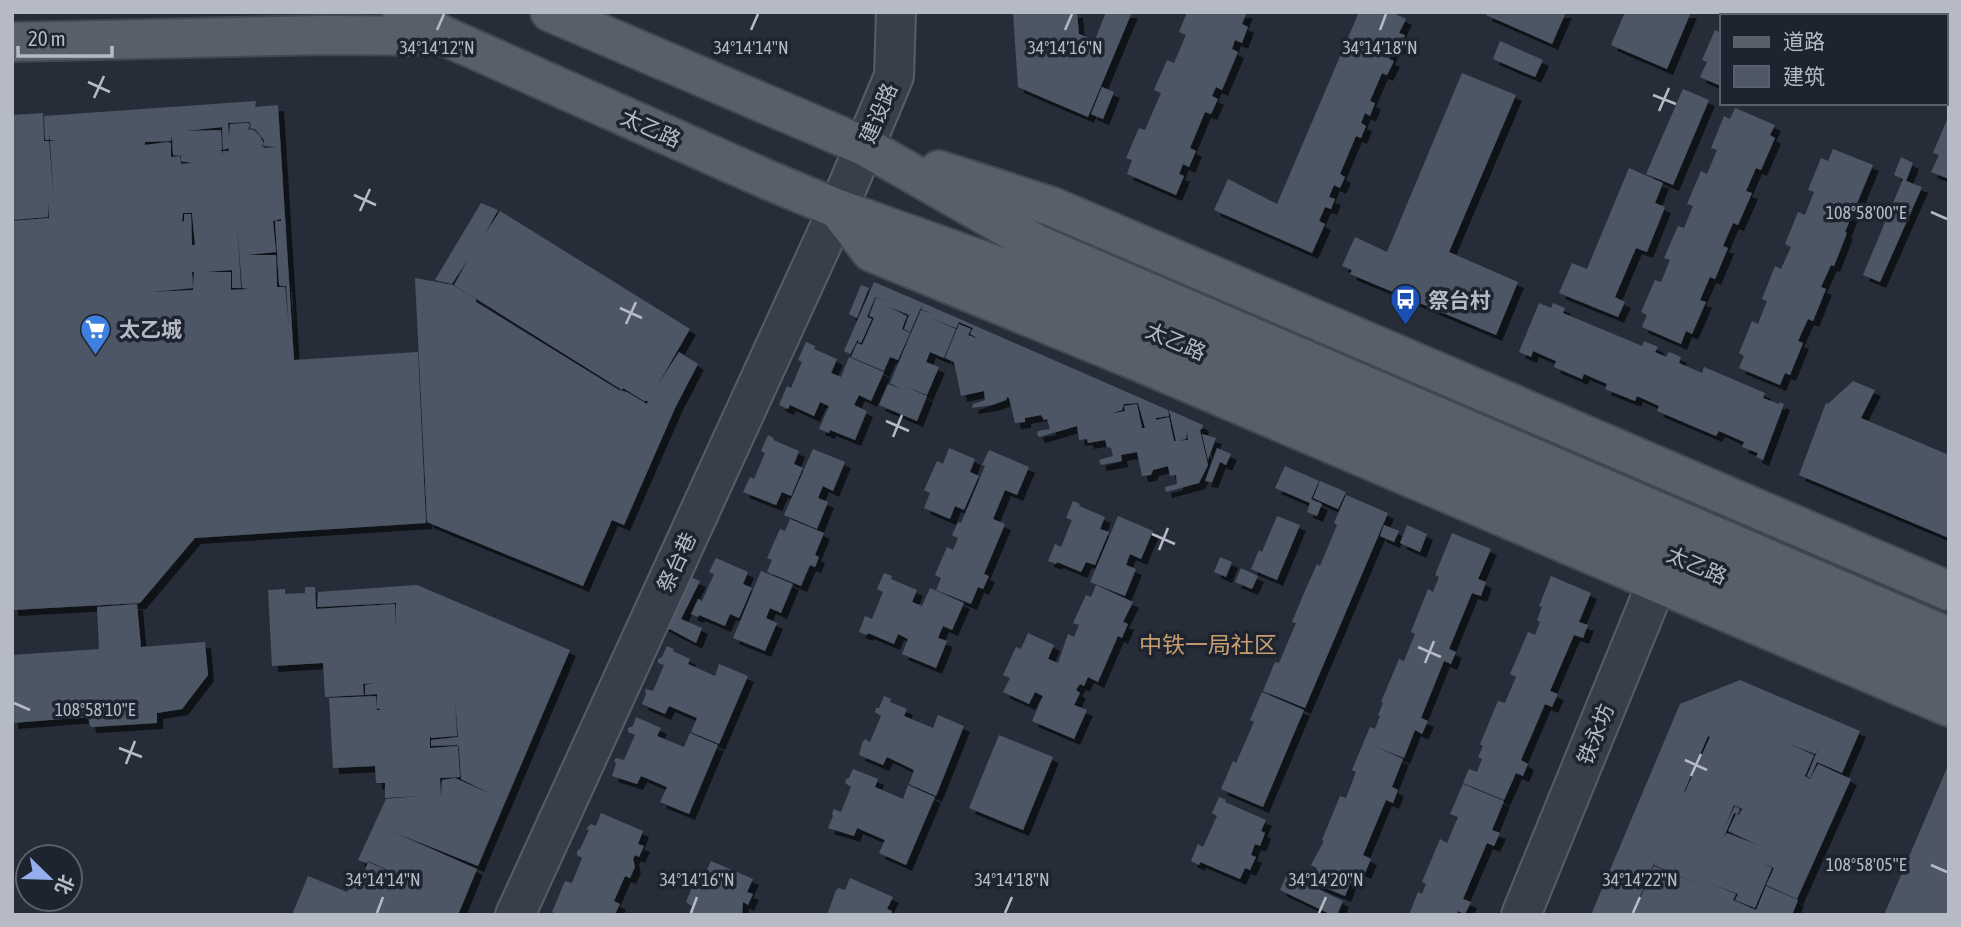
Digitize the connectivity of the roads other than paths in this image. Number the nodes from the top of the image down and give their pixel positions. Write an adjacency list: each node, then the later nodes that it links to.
1 (402, 12): 4 (main road, 太乙路)
2 (550, 12): 6 (main road, 太乙路)
3 (896, 12): 6 (street, 建设路)
4 (444, 36): 5 (main road); 7 (main road, 太乙路)
5 (12, 42)
6 (864, 146): 7 (street, 建设路); 9 (main road); 10 (main road, 太乙路)
7 (838, 209): 8 (main road, 太乙路); 13 (street, 祭台巷)
8 (1663, 567): 11 (main road, 太乙路); 12 (main road); 14 (street, 铁永坊)
9 (1949, 591)
10 (1949, 637)
11 (1949, 672)
12 (1949, 707)
13 (515, 915)
14 (1521, 915)

